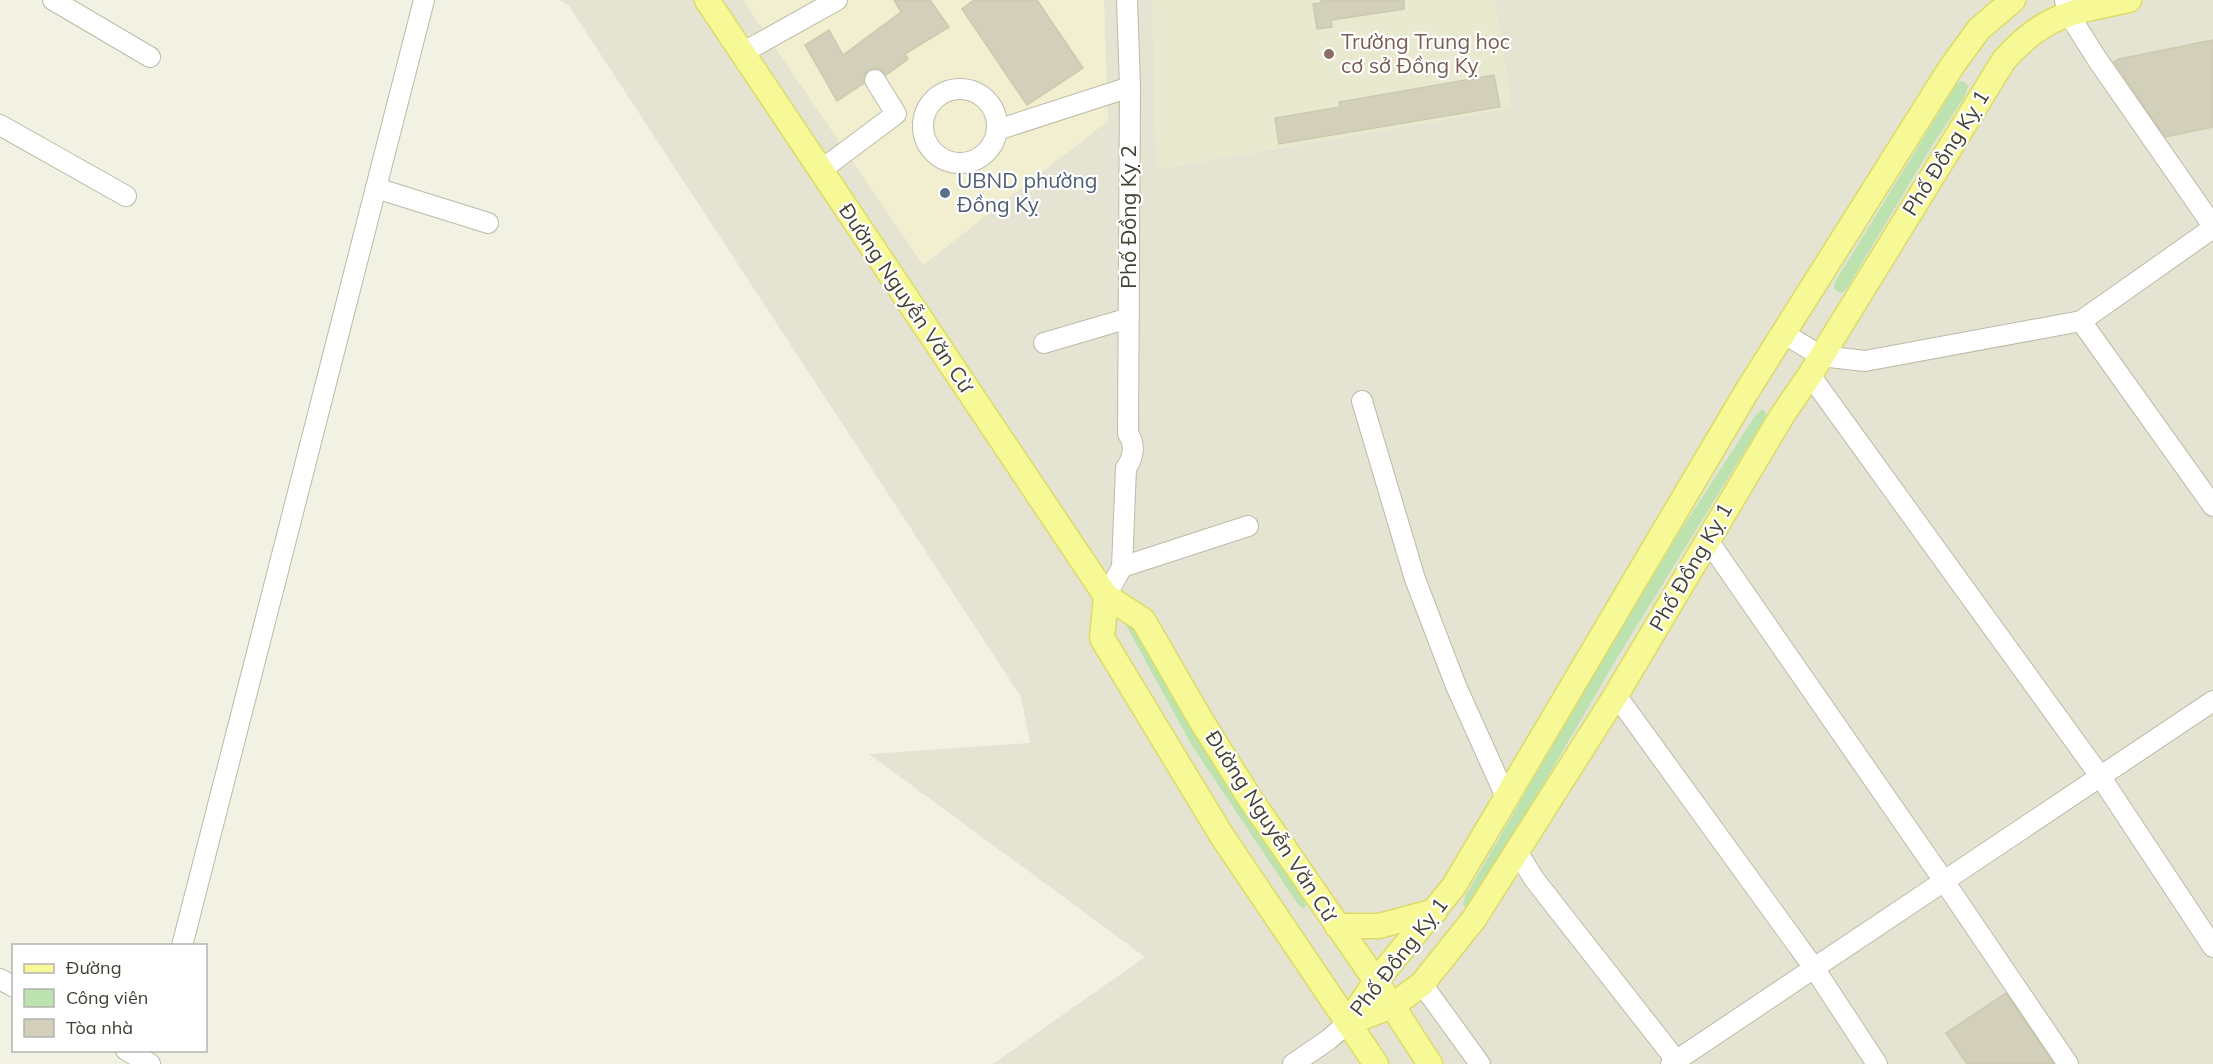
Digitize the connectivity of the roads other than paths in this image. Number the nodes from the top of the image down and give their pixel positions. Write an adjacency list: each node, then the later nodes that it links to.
1 (52, 0): 10 (street)
2 (424, 0): 18 (street)
3 (707, 0): 9 (main road, Đường Nguyễn Văn Cừ)
4 (837, 0): 9 (street)
5 (1127, 0): 12 (street, Phố Đồng Kỵ 2)
6 (2013, 0): 24 (main road, Phố Đồng Kỵ 1)
7 (2128, 0): 8 (main road, Phố Đồng Kỵ 1)
8 (2067, 6): 21 (street); 26 (main road, Phố Đồng Kỵ 1)
9 (742, 53): 17 (main road, Đường Nguyễn Văn Cừ)
10 (150, 57)
11 (875, 80): 13 (street)
12 (1130, 87): 16 (street); 22 (street, Phố Đồng Kỵ 2)
13 (896, 114): 15 (street); 17 (street)
14 (0, 125): 19 (street)
15 (922, 127): 16 (street); 16 (street)
16 (997, 130)
17 (821, 170): 32 (main road, Đường Nguyễn Văn Cừ)
18 (376, 188): 20 (street); 42 (street)
19 (126, 196)
20 (488, 224)
21 (2213, 227): 23 (street)
22 (1129, 318): 25 (street); 31 (street, Phố Đồng Kỵ 2)
23 (2081, 321): 26 (street); 28 (street)
24 (1782, 333): 26 (street); 36 (main road, Phố Đồng Kỵ 1)
25 (1044, 343)
26 (1815, 365): 30 (main road, Phố Đồng Kỵ 1); 35 (street)
27 (1362, 401): 36 (street)
28 (2213, 506)
29 (1248, 526): 31 (street)
30 (1707, 539): 33 (main road, Phố Đồng Kỵ 1); 38 (street)
31 (1122, 567): 32 (street, Phố Đồng Kỵ 2)
32 (1106, 596): 41 (main road, Đường Nguyễn Văn Cừ); 48 (main road, Đường Nguyễn Văn Cừ)
33 (1616, 695): 37 (main road, Phố Đồng Kỵ 1); 44 (street)
34 (2213, 701): 35 (street)
35 (2100, 776): 38 (street); 40 (street)
36 (1506, 797): 39 (main road, Phố Đồng Kỵ 1)
37 (1518, 853): 46 (main road, Phố Đồng Kỵ 1); 50 (street)
38 (1944, 881): 44 (street); 57 (street)
39 (1435, 911): 41 (main road); 45 (main road, Phố Đồng Kỵ 1)
40 (2206, 921): 43 (street)
41 (1337, 926): 45 (main road, Đường Nguyễn Văn Cừ)
42 (182, 944)
43 (2213, 947)
44 (1814, 968): 50 (street); 56 (street)
45 (1376, 981): 47 (main road, Đường Nguyễn Văn Cừ); 48 (main road, Phố Đồng Kỵ 1)
46 (1422, 984): 47 (main road, Phố Đồng Kỵ 1); 55 (street)
47 (1392, 1006): 48 (main road, Phố Đồng Kỵ 1); 54 (main road, Đường Nguyễn Văn Cừ)
48 (1348, 1023): 52 (street); 53 (main road, Đường Nguyễn Văn Cừ)
49 (130, 1052): 51 (street)
50 (1676, 1063)
51 (151, 1064)
52 (1293, 1064)
53 (1376, 1064)
54 (1430, 1064)
55 (1480, 1064)
56 (1877, 1064)
57 (2068, 1064)

